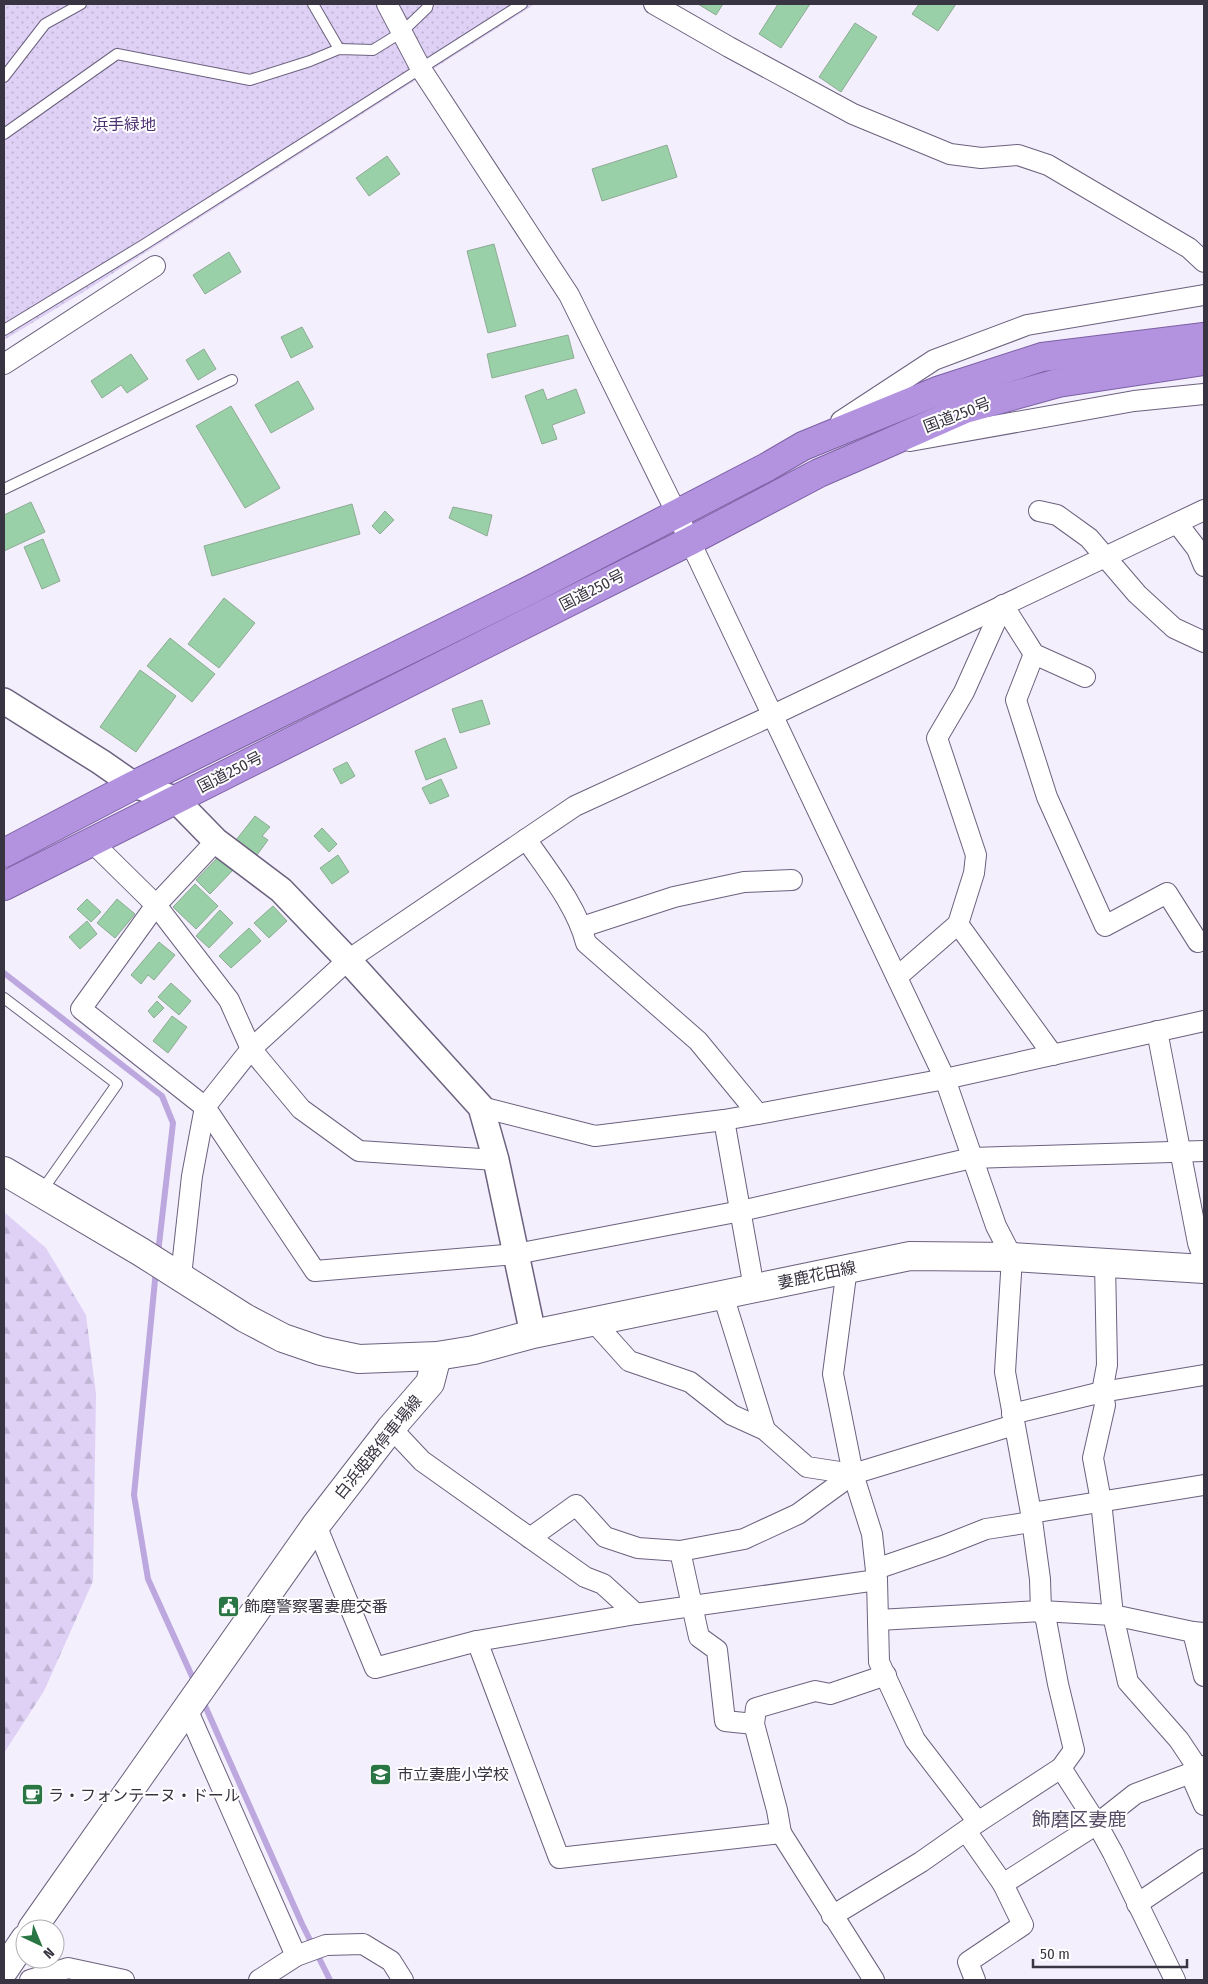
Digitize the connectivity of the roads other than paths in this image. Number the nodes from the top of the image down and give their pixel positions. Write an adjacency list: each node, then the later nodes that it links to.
1 (80, 4): 10 (lane)
2 (313, 4): 8 (lane)
3 (386, 4): 7 (street)
4 (428, 4): 7 (lane)
5 (522, 4): 9 (lane)
6 (654, 4): 12 (street)
7 (402, 32): 8 (lane); 9 (street)
8 (338, 49): 11 (lane)
9 (421, 69): 15 (lane); 26 (street)
10 (4, 77)
11 (4, 134)
12 (1204, 262)
13 (155, 266): 18 (street)
14 (1204, 295): 21 (street)
15 (4, 330)
16 (1204, 336): 21 (highway, 国道250号)
17 (1204, 361): 22 (highway, 国道250号)
18 (4, 364)
19 (232, 380): 23 (lane)
20 (1204, 394): 22 (street)
21 (803, 446): 26 (highway, 国道250号)
22 (879, 447): 28 (highway, 国道250号)
23 (4, 488)
24 (1204, 510): 27 (street)
25 (1039, 511): 29 (street)
26 (677, 514): 28 (street); 37 (highway, 国道250号)
27 (1177, 523): 29 (street); 30 (street)
28 (690, 541): 36 (street); 38 (highway, 国道250号)
29 (1105, 557): 31 (street); 32 (street)
30 (1204, 566)
31 (1003, 605): 33 (street); 36 (street); 46 (street)
32 (1204, 642)
33 (1034, 654): 34 (street); 48 (street)
34 (1085, 677)
35 (4, 701): 37 (street)
36 (773, 715): 39 (street); 50 (street)
37 (134, 785): 38 (street); 42 (highway, 国道250号)
38 (175, 799): 40 (street); 41 (highway, 国道250号)
39 (526, 839): 47 (street); 49 (street)
40 (216, 841): 45 (street); 49 (street)
41 (93, 843): 44 (highway, 国道250号); 45 (street)
42 (4, 853)
43 (792, 880): 47 (street)
44 (4, 886)
45 (156, 905): 54 (street); 57 (street)
46 (958, 924): 50 (street); 55 (street)
47 (582, 927): 59 (street)
48 (1198, 942)
49 (348, 960): 54 (street); 58 (street)
50 (897, 977): 56 (street)
51 (4, 998): 66 (lane)
52 (1204, 1021): 53 (street)
53 (1157, 1031): 55 (street); 61 (street)
54 (251, 1050): 57 (street); 64 (street)
55 (1053, 1055): 56 (street)
56 (945, 1079): 59 (street); 63 (street)
57 (205, 1107): 68 (street); 74 (street)
58 (481, 1107): 60 (street); 64 (street)
59 (758, 1114): 60 (street)
60 (724, 1120): 67 (street)
61 (1182, 1151): 62 (street); 63 (street); 70 (street)
62 (1204, 1151)
63 (972, 1158): 67 (street); 69 (street)
64 (496, 1160): 68 (street)
65 (4, 1171): 66 (main road)
66 (41, 1193): 74 (main road)
67 (741, 1211): 68 (street); 75 (street)
68 (516, 1254): 78 (street)
69 (1012, 1257): 71 (main road, 妻鹿花田線); 72 (main road, 妻鹿花田線); 82 (street)
70 (1204, 1260)
71 (1105, 1263): 73 (main road, 妻鹿花田線); 81 (street)
72 (847, 1268): 75 (main road, 妻鹿花田線); 85 (street)
73 (1204, 1269)
74 (175, 1273): 79 (main road)
75 (754, 1288): 76 (main road, 妻鹿花田線)
76 (724, 1294): 77 (main road, 妻鹿花田線); 84 (street)
77 (594, 1322): 78 (main road, 妻鹿花田線); 84 (street)
78 (533, 1334): 79 (main road, 妻鹿花田線)
79 (437, 1356): 83 (main road, 白浜姫路停車場線)
80 (1204, 1375): 81 (street)
81 (1102, 1392): 82 (street); 87 (street)
82 (1013, 1419): 85 (street); 88 (street)
83 (391, 1428): 89 (main road, 白浜姫路停車場線); 90 (street)
84 (765, 1430): 85 (street)
85 (853, 1474): 91 (street); 92 (street)
86 (1204, 1485): 87 (street)
87 (1101, 1501): 88 (street); 96 (street)
88 (1031, 1518): 92 (street); 94 (street)
89 (316, 1525): 99 (street); 102 (main road, 白浜姫路停車場線)
90 (530, 1538): 91 (street); 95 (street)
91 (680, 1551): 93 (street)
92 (876, 1574): 93 (street); 97 (street)
93 (692, 1606): 95 (street); 103 (street)
94 (1042, 1611): 96 (street); 97 (street); 104 (street)
95 (636, 1614): 99 (street)
96 (1113, 1615): 98 (street); 105 (street)
97 (878, 1620): 100 (street)
98 (1199, 1633): 101 (street)
99 (477, 1641): 109 (street)
100 (886, 1676): 103 (street); 108 (street)
101 (1204, 1676)
102 (187, 1709): 114 (main road, 白浜姫路停車場線); 116 (street)
103 (754, 1724): 109 (street)
104 (1061, 1768): 107 (street); 108 (street)
105 (1198, 1770): 106 (street); 107 (street)
106 (1204, 1805)
107 (1097, 1824): 111 (street); 112 (street)
108 (972, 1826): 111 (street); 113 (street)
109 (782, 1833): 113 (street)
110 (1204, 1859): 112 (street)
111 (1003, 1884): 125 (street)
112 (1137, 1904): 126 (street)
113 (832, 1916): 124 (street)
114 (39, 1919)
115 (15, 1954): 117 (main road)
116 (296, 1956): 122 (street); 123 (street)
117 (4, 1970)
118 (4, 1975): 119 (street)
119 (19, 1980)
120 (30, 1980): 121 (street)
121 (124, 1980)
122 (259, 1980)
123 (403, 1980)
124 (874, 1980)
125 (976, 1980)
126 (1175, 1980)

